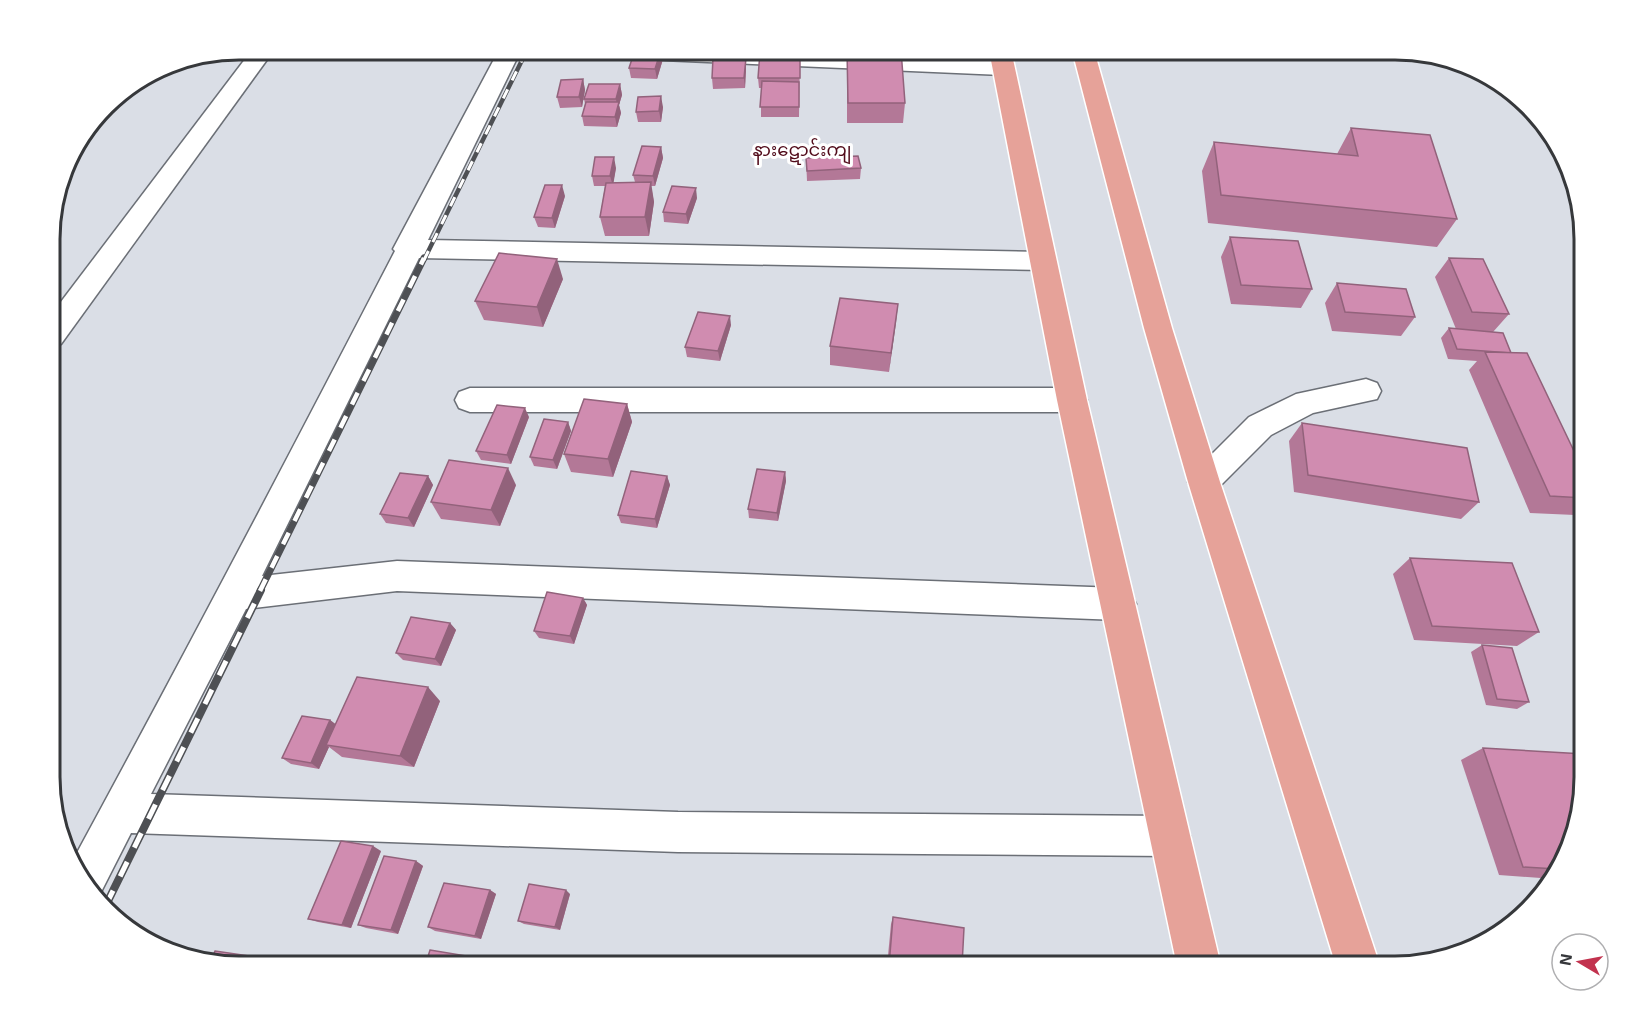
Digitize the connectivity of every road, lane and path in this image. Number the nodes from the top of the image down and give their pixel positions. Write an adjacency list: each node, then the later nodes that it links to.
1 (256, 60): 7 (street)
2 (505, 60): 5 (street)
3 (1001, 60): 6 (main road)
4 (1086, 60): 11 (main road)
5 (407, 249): 6 (street); 12 (street)
6 (1042, 261): 10 (main road)
7 (60, 324)
8 (1366, 391): 11 (street)
9 (470, 400): 10 (street)
10 (1072, 400): 13 (main road)
11 (1203, 482): 18 (main road)
12 (235, 595): 13 (street); 14 (street)
13 (1118, 604): 15 (main road)
14 (118, 813): 15 (street); 16 (street)
15 (1170, 836): 17 (main road)
16 (88, 873)
17 (1197, 956)
18 (1355, 956)

